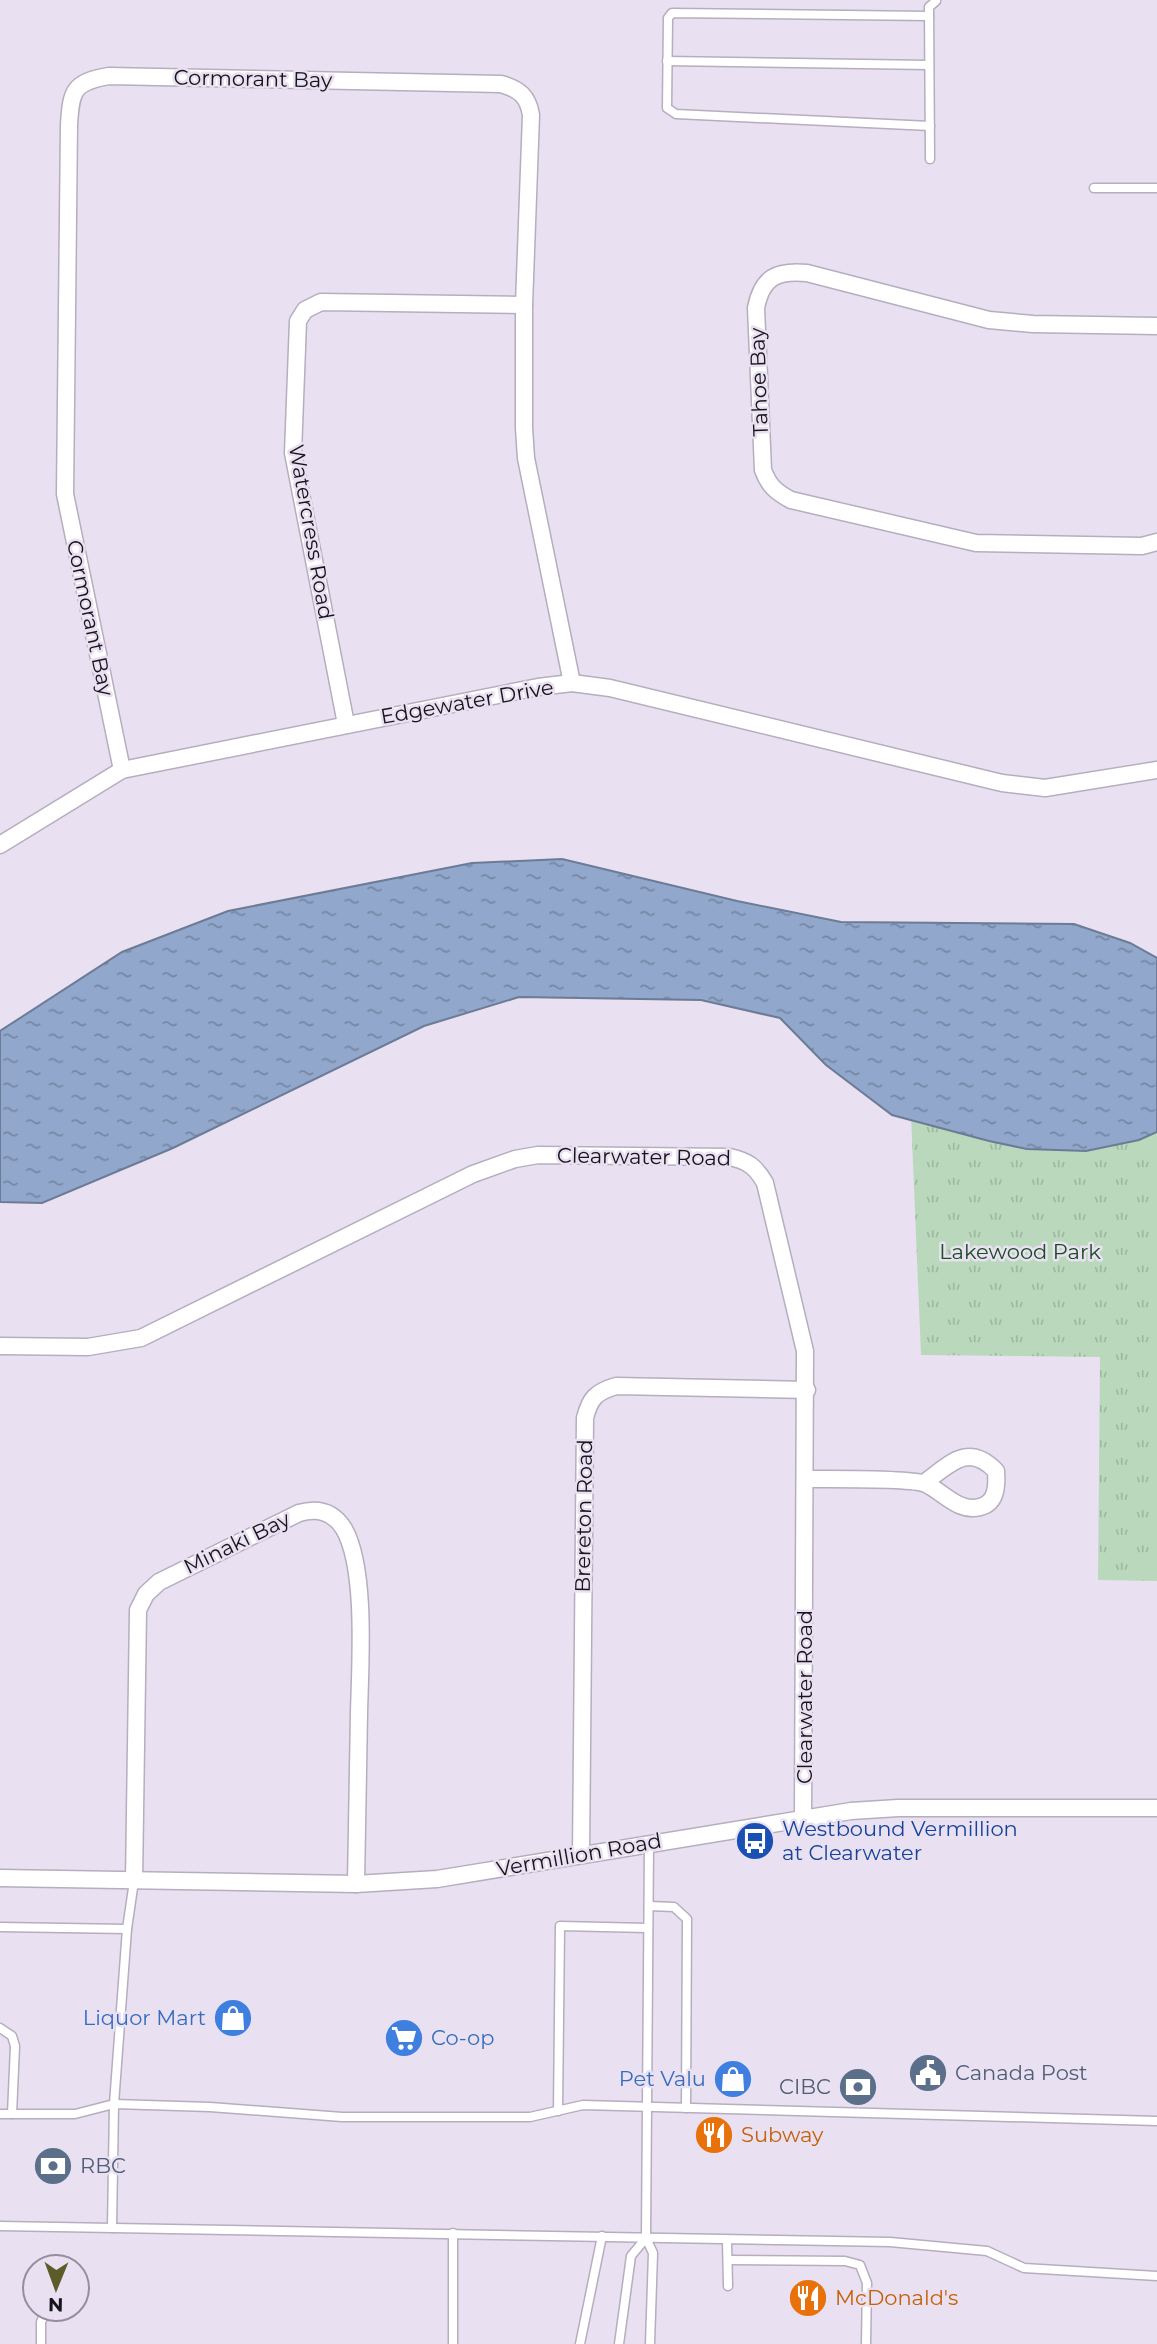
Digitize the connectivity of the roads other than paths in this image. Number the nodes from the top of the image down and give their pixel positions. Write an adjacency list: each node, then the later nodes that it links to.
1 (936, 1): 2 (lane)
2 (929, 16): 3 (lane); 4 (lane)
3 (667, 61): 4 (lane); 5 (lane)
4 (929, 65): 5 (lane)
5 (930, 126): 6 (lane)
6 (930, 159)
7 (1094, 188): 8 (lane)
8 (1157, 188)
9 (524, 305): 12 (street, Cormorant Bay); 13 (street, Watercress Road); 14 (street, Cormorant Bay)
10 (1157, 326): 11 (street, Tahoe Bay)
11 (1157, 542)
12 (572, 683): 13 (street, Edgewater Drive); 15 (street, Edgewater Drive)
13 (346, 724): 14 (street, Edgewater Drive)
14 (122, 770): 16 (street, Edgewater Drive)
15 (1157, 770)
16 (0, 845)
17 (0, 1346): 18 (street, Clearwater Road)
18 (807, 1390): 19 (street, Clearwater Road); 24 (street, Brereton Road)
19 (806, 1479): 20 (street); 22 (street, Clearwater Road)
20 (924, 1483)
21 (1157, 1808): 22 (street, Vermillion Road)
22 (803, 1817): 23 (street, Vermillion Road)
23 (649, 1843): 24 (street, Vermillion Road); 28 (lane)
24 (581, 1855): 27 (street, Vermillion Road)
25 (0, 1878): 26 (street, Vermillion Road)
26 (134, 1881): 27 (street, Vermillion Road); 27 (street, Minaki Bay); 31 (lane)
27 (356, 1884)
28 (649, 1906): 30 (lane); 35 (lane)
29 (0, 1927): 31 (lane)
30 (648, 1928): 34 (lane); 36 (lane)
31 (127, 1929): 33 (lane)
32 (0, 2028): 38 (lane)
33 (114, 2104): 36 (lane); 38 (lane); 41 (lane)
34 (647, 2107): 35 (lane); 36 (lane); 44 (lane)
35 (686, 2108): 39 (lane)
36 (558, 2111)
37 (0, 2114): 38 (lane)
38 (12, 2114)
39 (1157, 2121)
40 (0, 2226): 41 (lane)
41 (112, 2228): 42 (lane)
42 (453, 2234): 43 (lane); 51 (lane)
43 (602, 2236): 44 (lane); 52 (lane)
44 (646, 2238): 45 (lane); 53 (lane); 54 (lane)
45 (727, 2241): 46 (lane); 47 (lane)
46 (728, 2260): 48 (lane); 55 (lane)
47 (1157, 2276)
48 (728, 2286)
49 (41, 2323): 50 (lane)
50 (41, 2344)
51 (453, 2344)
52 (580, 2344)
53 (619, 2344)
54 (650, 2344)
55 (866, 2344)

